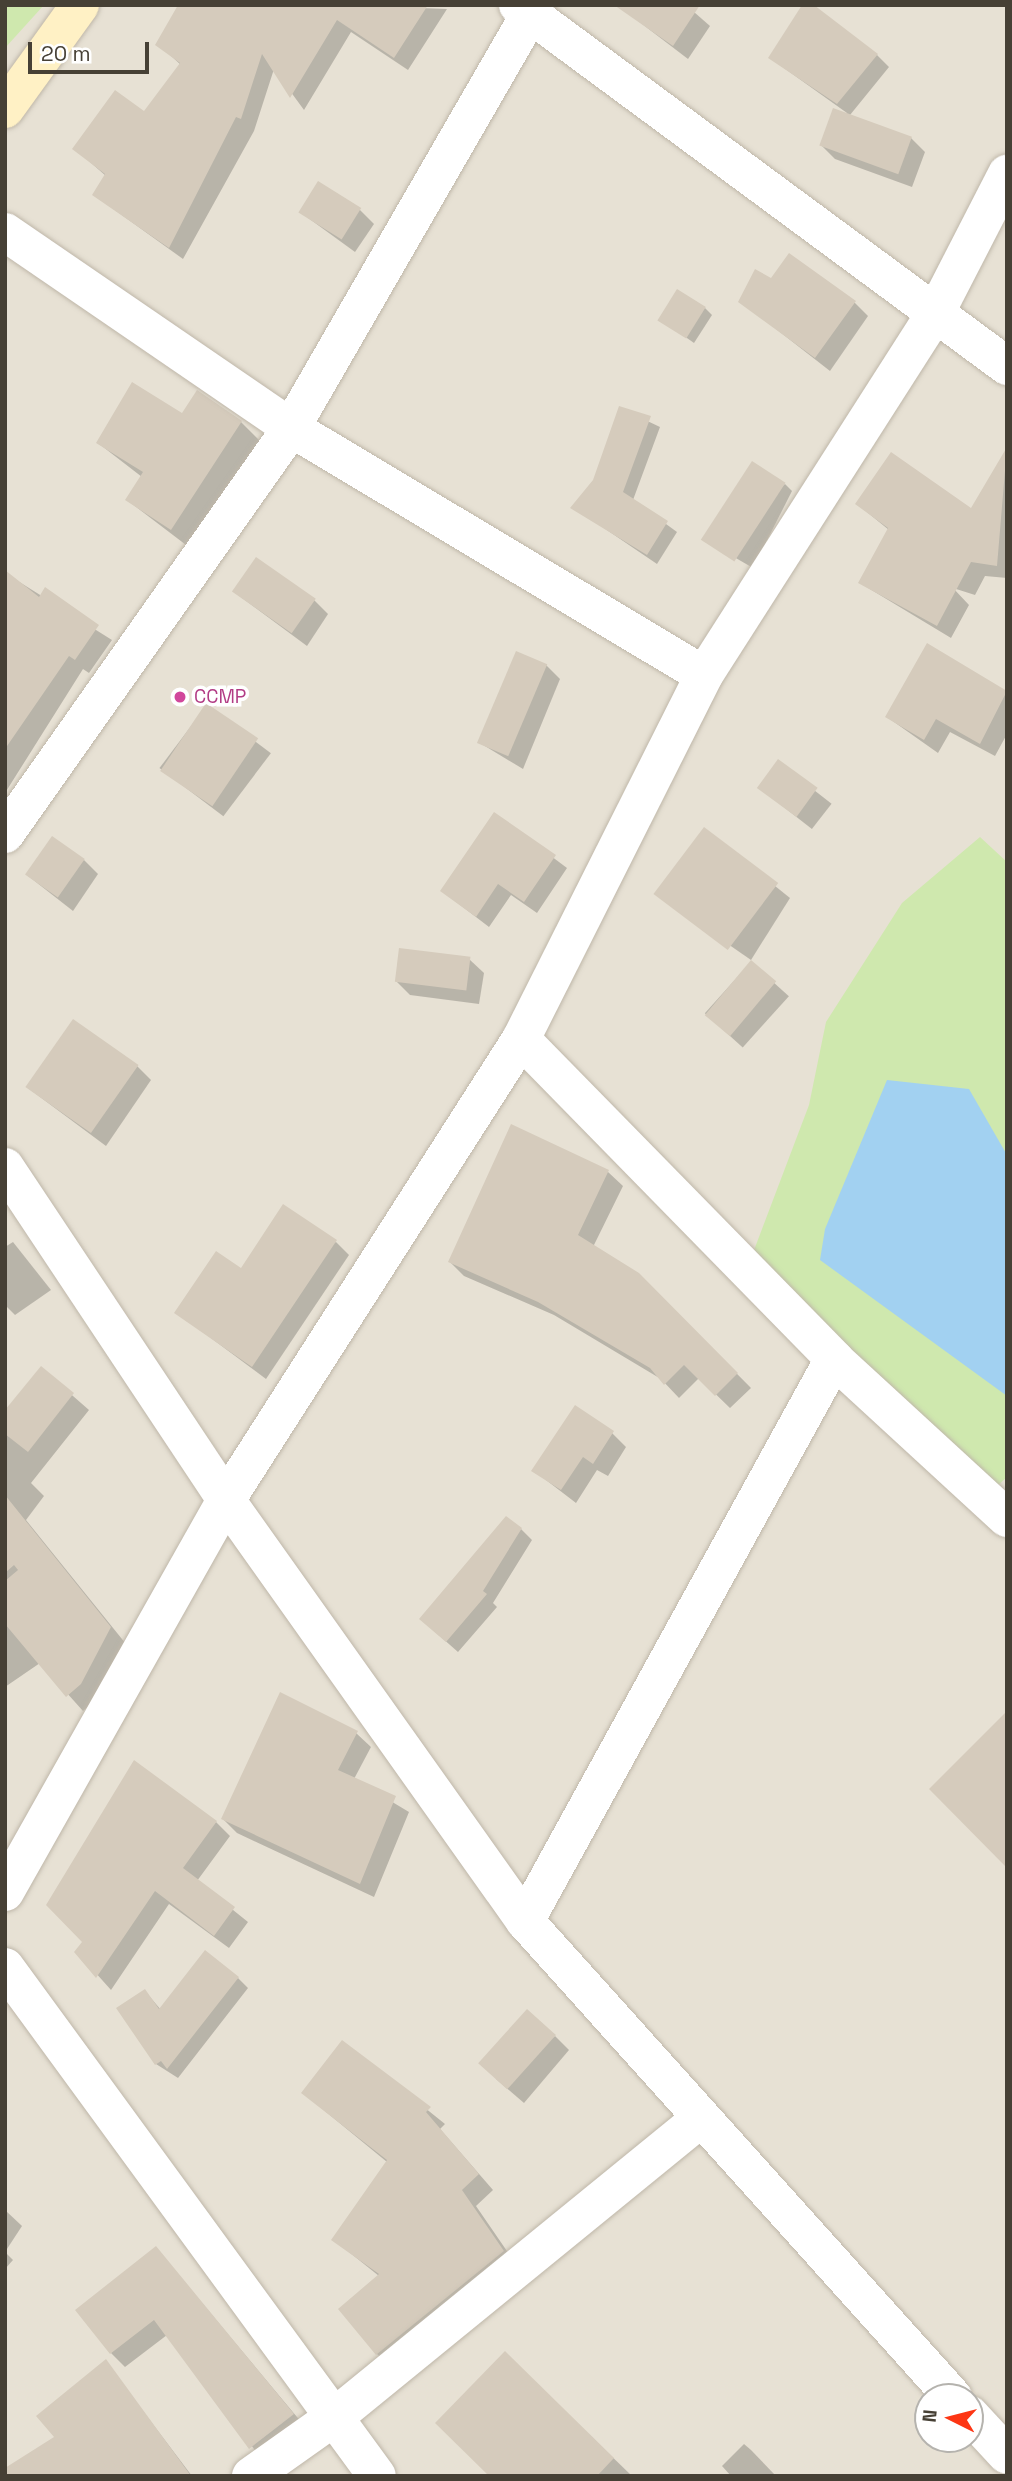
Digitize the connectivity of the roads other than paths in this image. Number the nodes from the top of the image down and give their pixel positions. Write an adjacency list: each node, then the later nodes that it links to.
1 (80, 5): 3 (street)
2 (528, 8): 6 (street); 8 (street)
3 (5, 108)
4 (1007, 174): 6 (street)
5 (5, 232): 8 (street)
6 (934, 316): 7 (street); 9 (street)
7 (1007, 366)
8 (291, 428): 9 (street); 10 (street)
9 (704, 676): 11 (street)
10 (5, 834)
11 (521, 1039): 13 (street); 14 (street)
12 (5, 1167): 14 (street)
13 (834, 1359): 15 (street); 17 (street)
14 (226, 1500): 16 (street); 17 (street)
15 (1007, 1518)
16 (5, 1892)
17 (524, 1921): 19 (street)
18 (5, 1967): 21 (street)
19 (698, 2120): 20 (street); 21 (street)
20 (940, 2383)
21 (337, 2415): 24 (street); 25 (street)
22 (984, 2430): 23 (street)
23 (1007, 2455)
24 (251, 2476)
25 (377, 2476)

